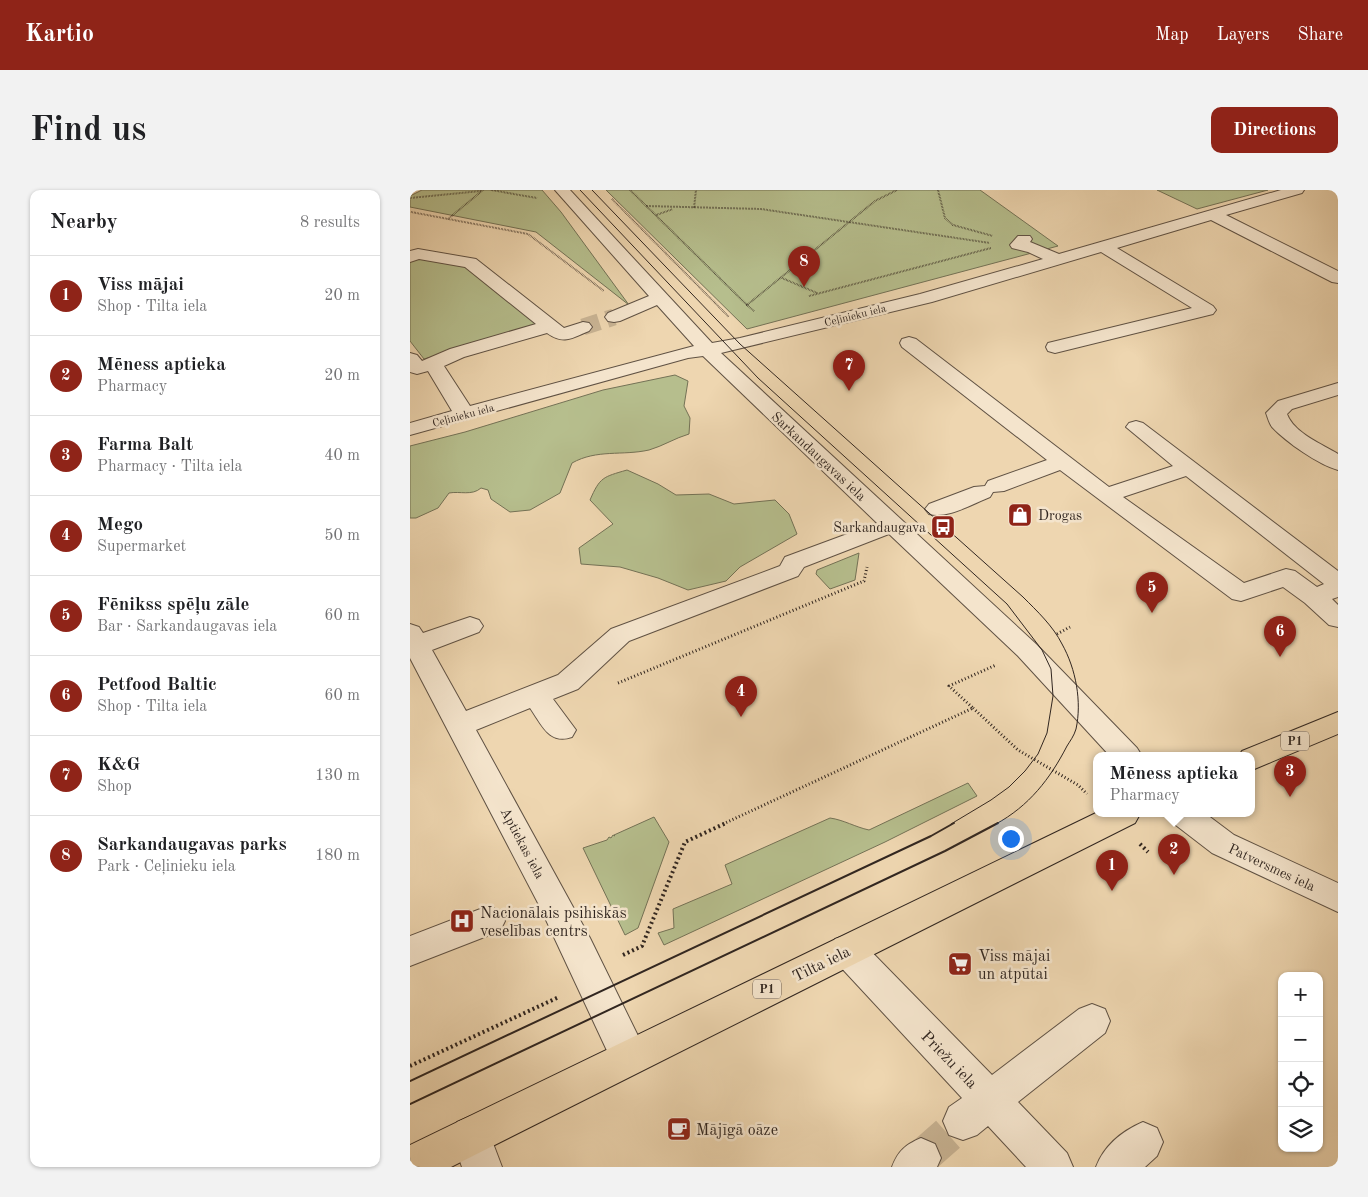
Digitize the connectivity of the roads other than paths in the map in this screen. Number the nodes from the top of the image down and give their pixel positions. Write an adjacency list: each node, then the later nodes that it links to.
1 (562, 190): 9 (street, Sarkandaugavas iela)
2 (1297, 190): 3 (street, Ceļinieku iela)
3 (1213, 214): 5 (street, Ceļinieku iela); 8 (street)
4 (1017, 242): 7 (street)
5 (1103, 246): 7 (street, Ceļinieku iela); 14 (street)
6 (410, 257): 11 (street)
7 (1057, 259): 15 (street, Ceļinieku iela)
8 (1338, 278)
9 (659, 298): 10 (street); 15 (street, Sarkandaugavas iela)
10 (622, 314)
11 (550, 326): 12 (street); 17 (street)
12 (583, 327)
13 (909, 343): 24 (street)
14 (1055, 347)
15 (706, 349): 19 (street, Ceļinieku iela); 29 (street, Sarkandaugavas iela)
16 (410, 359): 17 (street)
17 (432, 364): 19 (street)
18 (1338, 389): 25 (street)
19 (465, 414): 22 (street, Ceļinieku iela)
20 (1307, 417): 23 (street)
21 (1136, 427): 26 (street)
22 (410, 430)
23 (1338, 451)
24 (1064, 461): 27 (street); 28 (street)
25 (1338, 463)
26 (1188, 468): 27 (street); 30 (street)
27 (1106, 495): 32 (street)
28 (937, 509)
29 (883, 528): 36 (street); 40 (street, Sarkandaugavas iela)
30 (1338, 583)
31 (1338, 588): 32 (street)
32 (1314, 597): 33 (street)
33 (1338, 619)
34 (470, 626): 35 (street)
35 (412, 642): 38 (street, Aptiekas iela)
36 (534, 694): 38 (street); 39 (street)
37 (1338, 722): 41 (main road, P1)
38 (460, 725): 49 (street, Aptiekas iela)
39 (562, 730)
40 (1123, 752)
41 (1255, 758)
42 (1118, 817): 46 (main road, Tilta iela / P1)
43 (1188, 817): 44 (street, Patversmes iela)
44 (1338, 898)
45 (488, 921): 47 (street)
46 (847, 950): 49 (main road, Tilta iela / P1); 50 (street, Priežu iela)
47 (410, 951)
48 (1092, 1021): 50 (street)
49 (629, 1057): 51 (main road, Tilta iela / P1)
50 (976, 1111): 53 (street, Priežu iela)
51 (476, 1152): 52 (main road, Tilta iela / P1)
52 (410, 1166)
53 (1053, 1167)

